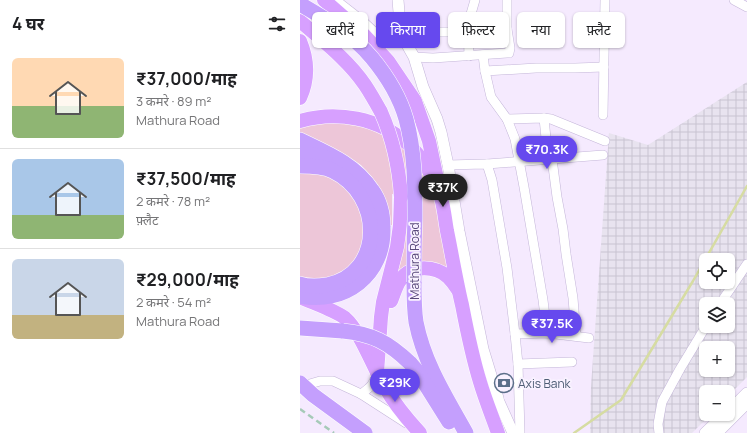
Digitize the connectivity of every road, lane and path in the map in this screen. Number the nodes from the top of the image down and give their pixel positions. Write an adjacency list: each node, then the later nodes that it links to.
1 (324, 0): 14 (main road)
2 (334, 0): 14 (street)
3 (398, 0): 10 (street)
4 (475, 0): 11 (street)
5 (507, 0): 12 (street)
6 (605, 0): 23 (street)
7 (734, 0): 9 (street)
8 (300, 4): 69 (highway, Mathura Road, bridge)
9 (747, 7)
10 (399, 12)
11 (471, 12)
12 (507, 12)
13 (300, 21): 50 (main road, bridge)
14 (370, 35): 15 (street); 40 (main road)
15 (376, 35)
16 (300, 41): 25 (main road)
17 (509, 42): 20 (street)
18 (409, 48): 22 (street)
19 (469, 48): 21 (street)
20 (483, 55): 21 (street); 24 (street)
21 (469, 56): 22 (street)
22 (414, 57): 38 (street)
23 (604, 67): 24 (street); 26 (street)
24 (485, 72): 28 (street)
25 (300, 98)
26 (604, 115)
27 (544, 118): 28 (street); 31 (street); 34 (street)
28 (507, 119): 35 (street)
29 (300, 121): 40 (main road)
30 (300, 140): 37 (highway)
31 (606, 141)
32 (300, 154): 37 (highway)
33 (603, 155): 34 (street)
34 (550, 159): 35 (street); 51 (street)
35 (520, 162): 36 (street); 47 (street)
36 (488, 164): 38 (street); 49 (street)
37 (348, 165): 44 (highway)
38 (448, 165): 61 (street)
39 (300, 166): 42 (highway)
40 (441, 198): 43 (main road)
41 (747, 264): 45 (street)
42 (300, 284)
43 (459, 292): 50 (main road); 53 (main road)
44 (304, 297): 56 (main road)
45 (725, 297)
46 (300, 328): 68 (highway, bridge)
47 (547, 333): 49 (street); 51 (street)
48 (702, 333): 72 (street)
49 (515, 334): 55 (street)
50 (380, 336): 56 (main road)
51 (576, 336): 52 (street)
52 (589, 338)
53 (471, 348): 61 (street); 65 (main road)
54 (572, 362): 55 (street)
55 (518, 364): 71 (street)
56 (377, 373): 60 (street); 66 (main road)
57 (300, 383): 67 (highway, bridge)
58 (300, 387): 60 (street)
59 (747, 393): 63 (street)
60 (361, 394): 66 (street)
61 (498, 398): 70 (street)
62 (747, 403): 74 (street)
63 (735, 404)
64 (718, 421): 73 (street)
65 (495, 429)
66 (419, 432)
67 (365, 433)
68 (457, 433)
69 (466, 433)
70 (512, 433)
71 (520, 433)
72 (659, 433)
73 (705, 433)
74 (716, 433)

